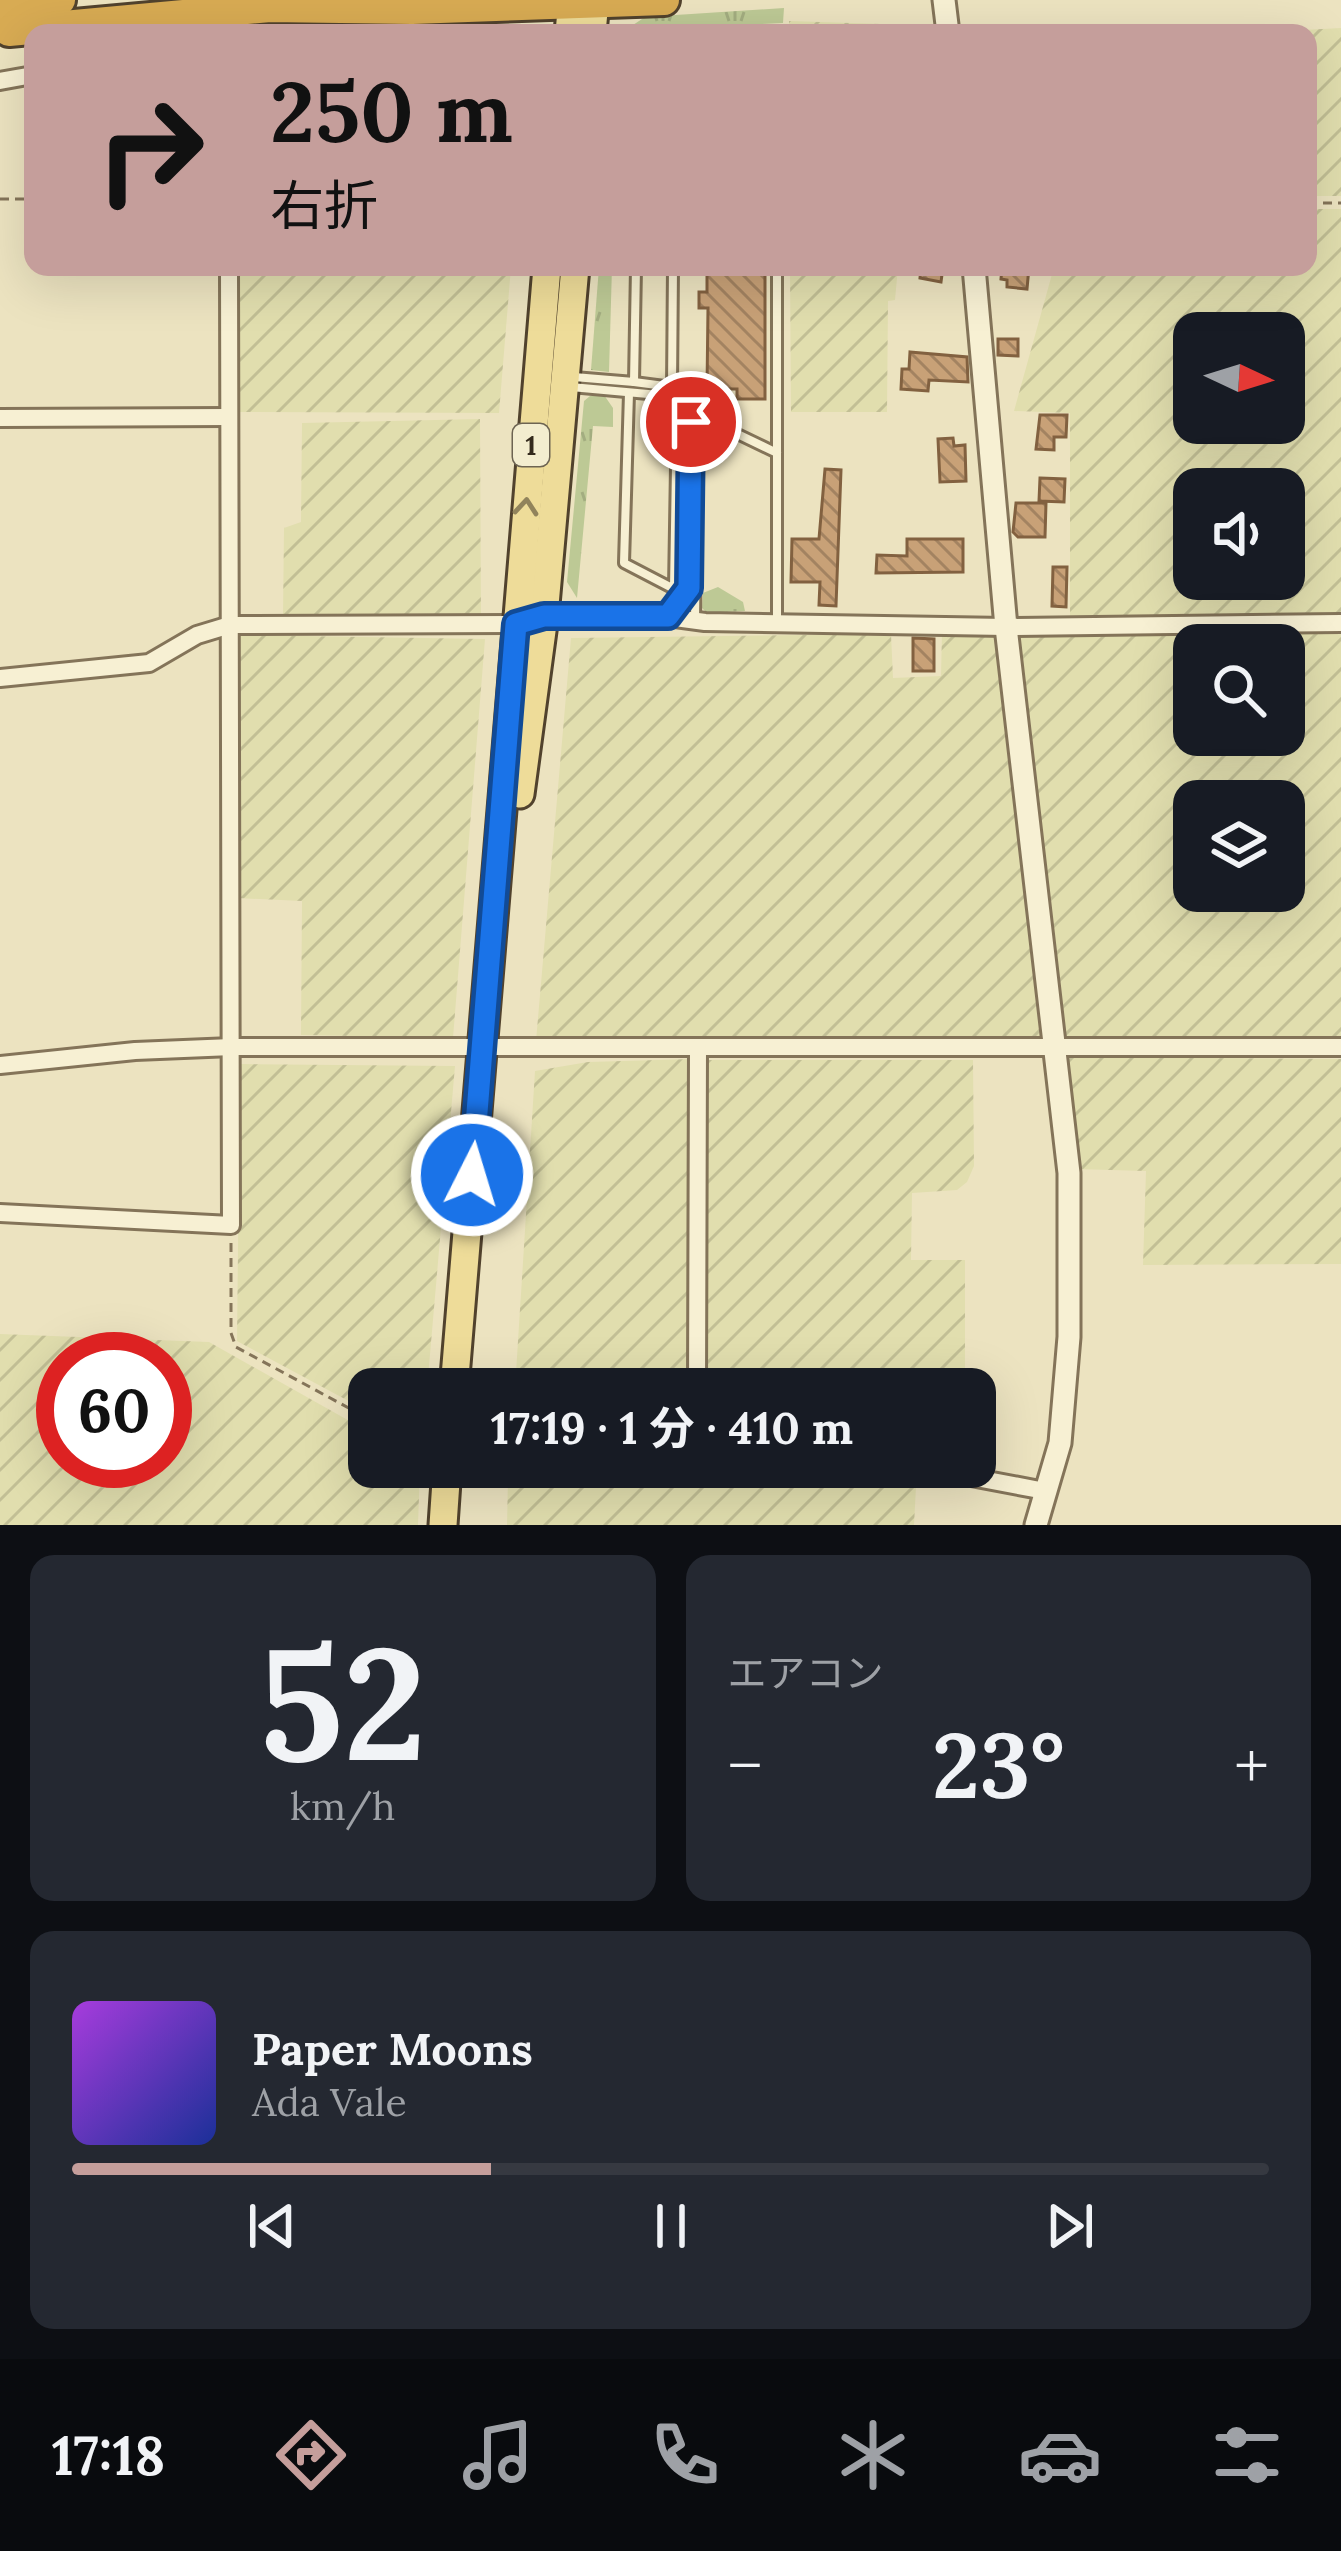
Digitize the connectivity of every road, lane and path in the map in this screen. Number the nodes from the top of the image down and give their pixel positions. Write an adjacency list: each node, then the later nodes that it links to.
1 (60, 0): 6 (highway)
2 (140, 0): 6 (highway)
3 (664, 0): 4 (highway)
4 (582, 12): 5 (highway)
5 (31, 24)
6 (3, 26)
7 (229, 276): 21 (street)
8 (546, 276): 28 (main road, 1, one-way to 8)
9 (573, 276): 14 (main road, 1)
10 (636, 276): 15 (lane)
11 (673, 276): 16 (lane)
12 (777, 276): 22 (lane)
13 (975, 276): 30 (street)
14 (566, 382): 15 (lane); 17 (lane); 23 (main road, 1)
15 (634, 382): 16 (lane)
16 (672, 387): 19 (lane)
17 (629, 393): 18 (lane); 18 (lane)
18 (677, 405): 24 (lane)
19 (698, 415): 22 (lane); 25 (lane)
20 (0, 418): 21 (street)
21 (229, 418): 29 (street)
22 (777, 453): 26 (lane)
23 (544, 616): 24 (street); 28 (street); 33 (main road, 1)
24 (668, 616): 25 (street)
25 (695, 621): 26 (street)
26 (777, 622): 30 (street)
27 (1341, 623): 30 (street)
28 (516, 624): 29 (street); 33 (main road, 1)
29 (230, 625): 31 (street); 32 (street)
30 (1006, 627): 34 (street)
31 (0, 679)
32 (232, 1047): 33 (street); 37 (street); 39 (street)
33 (483, 1047): 36 (street); 40 (main road, 1)
34 (1054, 1047): 35 (street); 36 (street); 45 (street)
35 (1341, 1047)
36 (698, 1048): 41 (street)
37 (0, 1066)
38 (0, 1213): 39 (street)
39 (231, 1225): 42 (path)
40 (456, 1368)
41 (697, 1368)
42 (348, 1408)
43 (996, 1482): 45 (street)
44 (445, 1488): 46 (main road)
45 (1045, 1491): 47 (street)
46 (442, 1525)
47 (1036, 1525)

